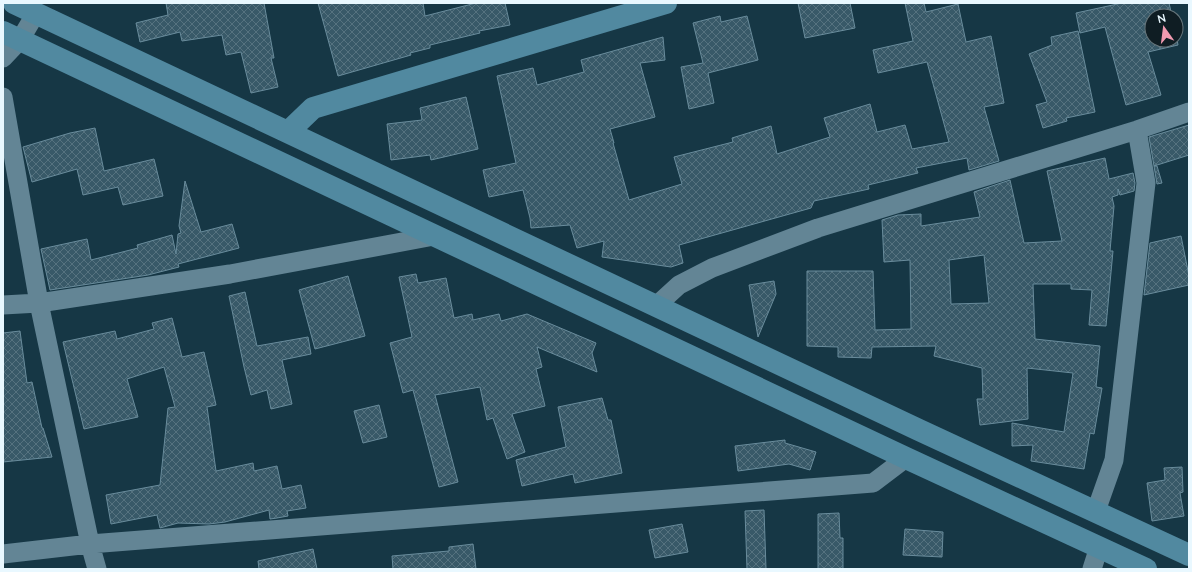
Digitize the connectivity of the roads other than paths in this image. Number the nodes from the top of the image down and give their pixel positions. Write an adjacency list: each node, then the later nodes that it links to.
1 (14, 3): 3 (main road)
2 (666, 3): 9 (main road)
3 (36, 13): 4 (street); 9 (main road)
4 (11, 36): 5 (street); 10 (main road)
5 (3, 58)
6 (3, 97): 11 (street)
7 (1189, 112): 8 (street)
8 (1137, 130): 13 (street); 15 (street)
9 (288, 132): 13 (main road)
10 (434, 236): 11 (street); 14 (main road)
11 (39, 302): 12 (street); 16 (street)
12 (3, 305)
13 (656, 306): 15 (main road)
14 (906, 458): 16 (street); 17 (main road)
15 (1096, 511): 19 (main road)
16 (90, 544): 18 (street); 20 (street)
17 (1099, 547): 21 (street); 22 (main road)
18 (3, 554)
19 (1189, 554)
20 (97, 569)
21 (1092, 569)
22 (1146, 569)

